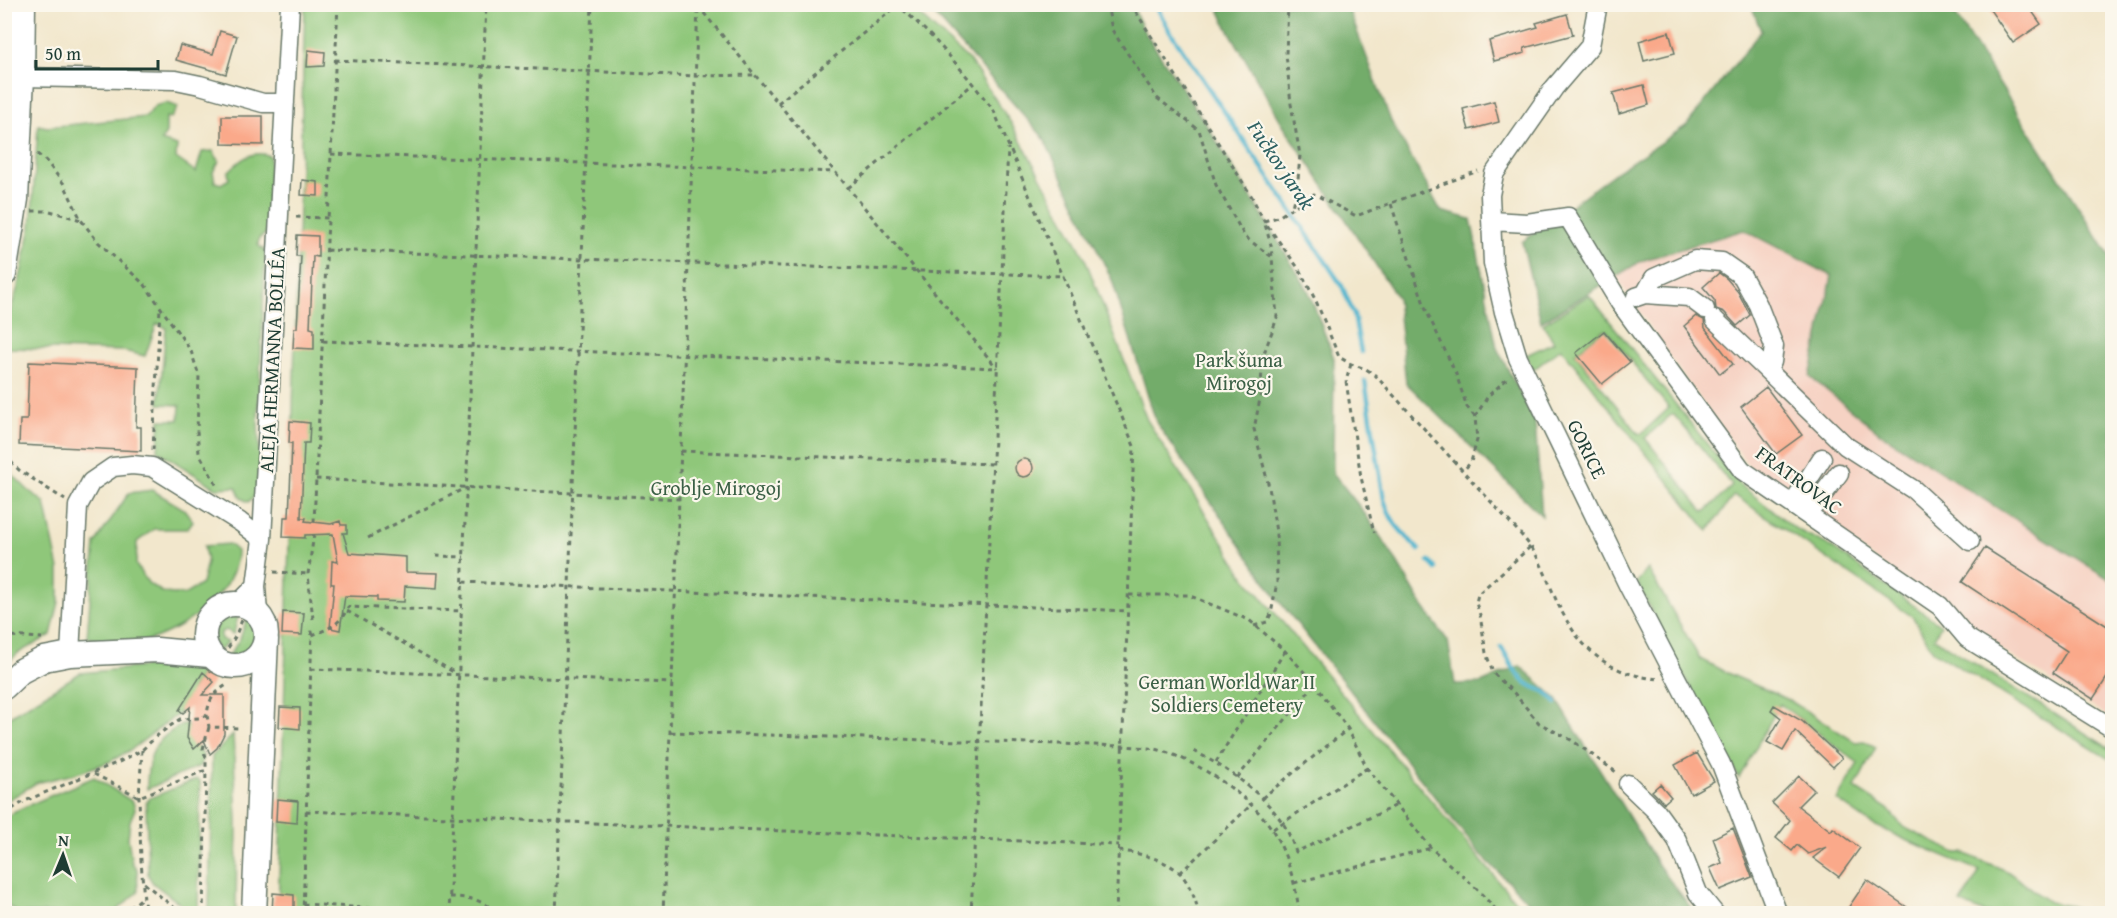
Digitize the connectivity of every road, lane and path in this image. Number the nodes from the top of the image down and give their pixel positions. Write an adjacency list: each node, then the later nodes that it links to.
1 (22, 4): 17 (main road)
2 (290, 4): 19 (street, ALEJA HERMANNA BOLLÉA)
3 (338, 4): 12 (path)
4 (486, 4): 13 (path)
5 (592, 4): 14 (path)
6 (1107, 4): 41 (path)
7 (1131, 4): 37 (path)
8 (1288, 4): 32 (path)
9 (1598, 4): 38 (street, GORICE)
10 (697, 5): 15 (path); 16 (path)
11 (897, 5): 18 (path); 20 (path)
12 (335, 60): 13 (path); 23 (path)
13 (484, 67): 14 (path); 25 (path)
14 (590, 71): 16 (path); 26 (path)
15 (755, 75): 16 (path); 20 (path)
16 (695, 76): 28 (path)
17 (22, 77): 19 (street); 24 (main road)
18 (974, 84): 22 (path); 30 (path)
19 (285, 103): 34 (street, ALEJA HERMANNA BOLLÉA)
20 (778, 103): 29 (path)
21 (4, 134): 24 (street)
22 (1008, 146): 46 (path); 47 (path)
23 (331, 154): 25 (path); 35 (path)
24 (24, 157): 36 (path); 45 (main road)
25 (480, 160): 26 (path); 40 (path)
26 (586, 164): 28 (path); 42 (path)
27 (1488, 167): 31 (path)
28 (691, 168): 29 (path); 43 (path)
29 (835, 172): 30 (path)
30 (848, 188): 44 (path)
31 (1391, 204): 32 (path); 59 (path)
32 (1292, 207): 37 (path)
33 (25, 212): 36 (path)
34 (279, 216): 35 (path); 78 (street, ALEJA HERMANNA BOLLÉA)
35 (328, 218): 39 (path)
36 (81, 220): 50 (path)
37 (1264, 221): 41 (path); 55 (path)
38 (1491, 221): 49 (street, FRATROVAC); 57 (street, GORICE)
39 (326, 250): 40 (path); 51 (path)
40 (476, 255): 42 (path); 52 (path)
41 (1272, 257): 94 (path)
42 (582, 259): 43 (path); 53 (path)
43 (688, 263): 44 (path); 54 (path)
44 (917, 271): 46 (path); 56 (path)
45 (4, 274)
46 (1002, 274): 47 (path); 56 (path)
47 (1064, 276): 86 (path)
48 (1645, 294): 49 (street); 58 (street); 58 (street)
49 (1620, 303): 72 (street, FRATROVAC)
50 (160, 305): 64 (path); 70 (path)
51 (322, 341): 52 (path); 67 (path)
52 (472, 347): 53 (path); 68 (path)
53 (579, 351): 54 (path); 69 (path)
54 (684, 356): 56 (path); 60 (path)
55 (1351, 364): 65 (path); 75 (path)
56 (997, 368): 63 (path)
57 (1524, 369): 59 (path); 104 (street, GORICE)
58 (1767, 369): 79 (street)
59 (1475, 417): 65 (path)
60 (681, 451): 63 (path); 71 (path)
61 (4, 454): 73 (path)
62 (1822, 458): 72 (street)
63 (992, 464): 87 (path)
64 (152, 467): 73 (street); 78 (street)
65 (1463, 471): 80 (path)
66 (1839, 473): 72 (street)
67 (316, 479): 68 (path); 74 (path)
68 (467, 487): 69 (path); 77 (path); 82 (path)
69 (573, 493): 71 (path); 84 (path)
70 (221, 494)
71 (679, 499): 85 (path)
72 (1796, 499): 113 (street, FRATROVAC)
73 (78, 506): 100 (street)
74 (314, 522)
75 (1374, 533)
76 (314, 534): 93 (path)
77 (368, 538)
78 (262, 539): 90 (street, ALEJA HERMANNA BOLLÉA)
79 (1970, 541)
80 (1530, 547): 104 (path); 125 (path)
81 (436, 556): 82 (path)
82 (464, 557): 83 (path)
83 (463, 582): 84 (path); 88 (path)
84 (569, 587): 85 (path); 105 (path)
85 (675, 589): 87 (path); 106 (path)
86 (1129, 595): 89 (path); 94 (path)
87 (986, 604): 89 (path); 116 (path)
88 (462, 610): 91 (path); 103 (path)
89 (1128, 610): 117 (path)
90 (246, 611): 92 (main road); 96 (main road); 101 (path)
91 (346, 611): 102 (path); 103 (path)
92 (208, 619): 98 (main road); 101 (main road)
93 (313, 619)
94 (1254, 626): 99 (path)
95 (4, 632): 97 (path)
96 (266, 639): 101 (main road); 109 (main road)
97 (50, 641)
98 (157, 650): 100 (main road); 101 (main road)
99 (1285, 651): 107 (path); 120 (path)
100 (70, 654): 108 (main road)
101 (225, 664): 109 (main road); 110 (path)
102 (311, 669): 103 (path); 130 (path)
103 (459, 675): 105 (path); 132 (path)
104 (1676, 677): 163 (street, GORICE)
105 (565, 679): 106 (path); 133 (path)
106 (672, 683): 115 (path)
107 (1316, 684): 114 (path); 124 (path)
108 (4, 687)
109 (263, 701): 152 (main road)
110 (207, 714): 111 (path); 118 (path)
111 (209, 727): 112 (path); 122 (path)
112 (240, 728)
113 (2112, 728)
114 (1348, 729): 121 (path); 127 (path)
115 (670, 732): 116 (path); 135 (path)
116 (979, 742): 117 (path); 137 (path)
117 (1123, 746): 128 (path); 138 (path)
118 (142, 750): 123 (path); 126 (path)
119 (1194, 751): 120 (path)
120 (1216, 763): 124 (path)
121 (1366, 768): 129 (path); 134 (path)
122 (206, 770): 126 (path); 151 (path)
123 (94, 774): 126 (path); 131 (path)
124 (1237, 778): 127 (path)
125 (1628, 784): 162 (street)
126 (139, 797): 142 (path)
127 (1262, 798): 134 (path)
128 (1251, 805): 136 (path); 141 (path)
129 (1397, 806): 134 (path); 139 (path)
130 (306, 811): 132 (path); 146 (path)
131 (4, 814)
132 (453, 818): 133 (path); 145 (path)
133 (559, 822): 135 (path); 155 (path)
134 (1282, 822): 136 (path)
135 (666, 826): 137 (path); 156 (path)
136 (1273, 830): 143 (path)
137 (974, 839): 138 (path); 157 (path)
138 (1119, 845): 140 (path)
139 (1431, 848): 143 (path); 161 (path)
140 (1119, 850): 141 (path); 158 (path)
141 (1180, 873): 159 (path)
142 (143, 882): 144 (path); 150 (path)
143 (1294, 883): 160 (path)
144 (144, 896): 148 (path); 149 (path)
145 (450, 897): 147 (path); 154 (path)
146 (303, 904): 147 (path); 153 (path)
147 (449, 913)
148 (123, 914)
149 (145, 914)
150 (182, 914)
151 (203, 914)
152 (254, 914)
153 (303, 914)
154 (498, 914)
155 (556, 914)
156 (663, 914)
157 (971, 914)
158 (1116, 914)
159 (1199, 914)
160 (1299, 914)
161 (1500, 914)
162 (1715, 914)
163 (1778, 914)

